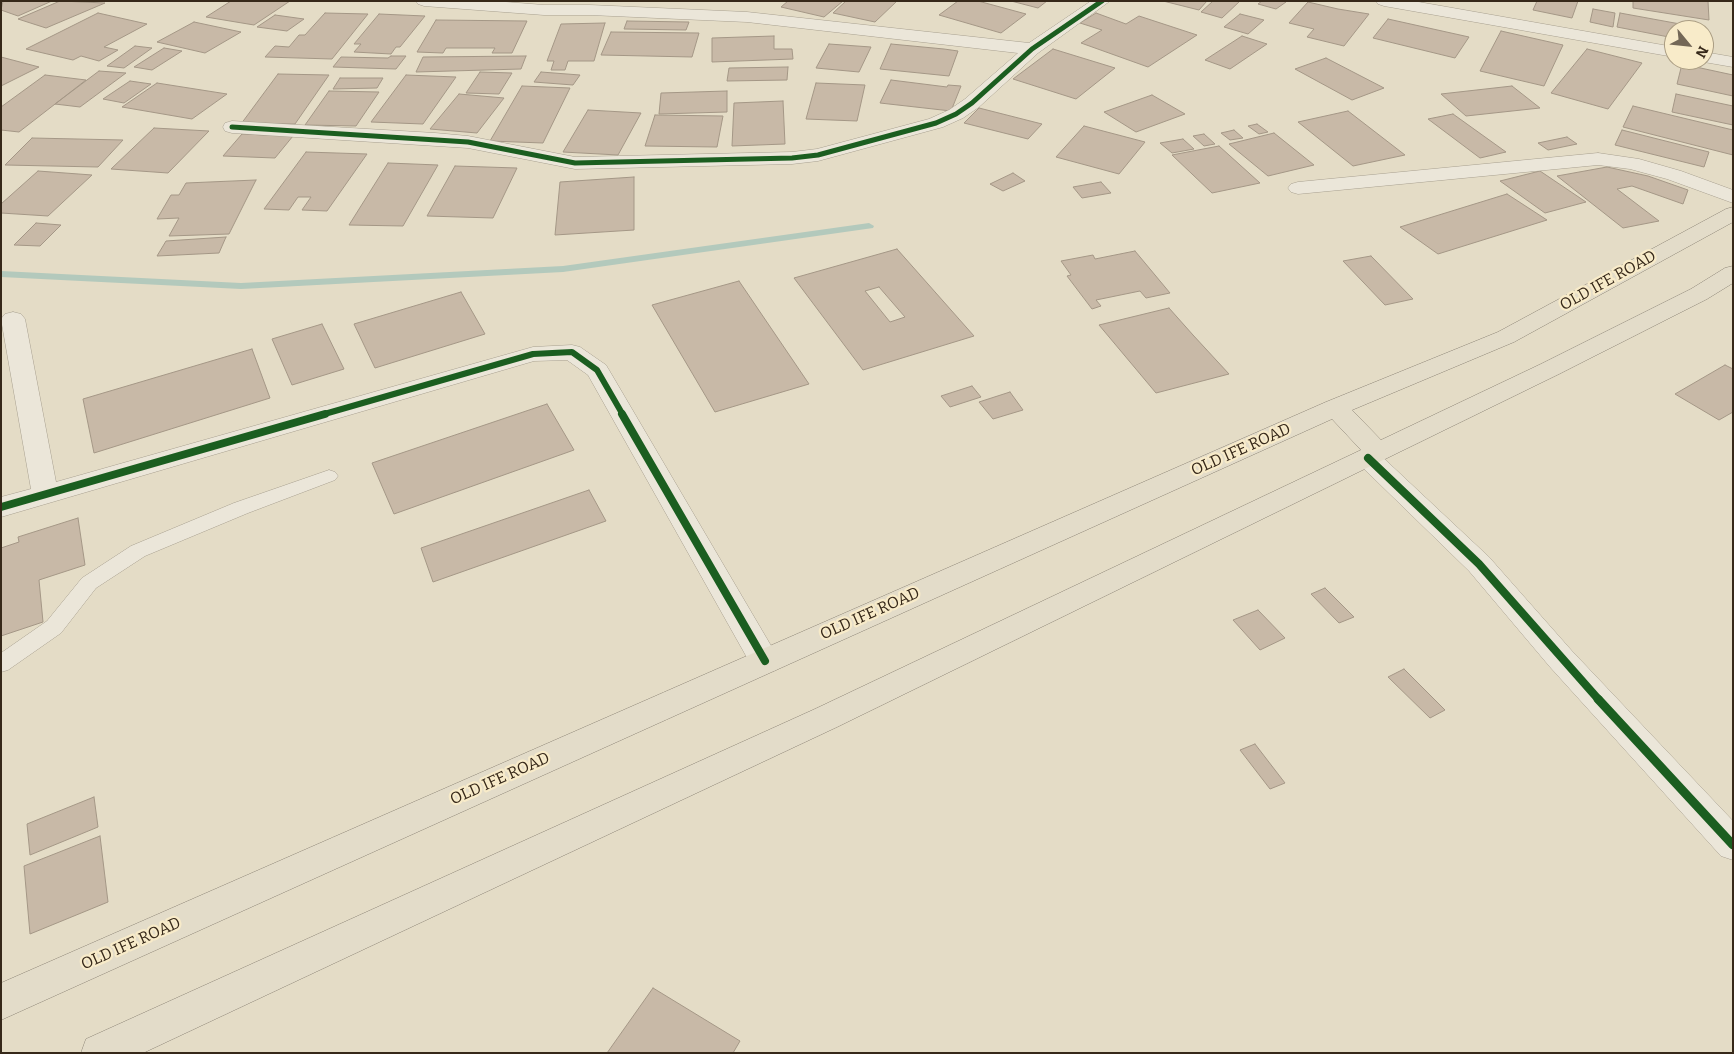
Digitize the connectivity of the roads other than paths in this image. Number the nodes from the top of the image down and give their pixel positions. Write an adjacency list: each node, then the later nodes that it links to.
1 (424, 1): 4 (street)
2 (1102, 1): 4 (street)
3 (1384, 1): 5 (street)
4 (1032, 49): 8 (street)
5 (1664, 50)
6 (1714, 59): 7 (street)
7 (1733, 62)
8 (232, 127)
9 (1298, 188): 10 (street)
10 (1733, 197)
11 (1733, 213): 14 (main road, OLD IFE ROAD)
12 (1733, 273): 15 (main road)
13 (13, 319): 17 (street)
14 (1335, 408): 15 (main road); 19 (main road, OLD IFE ROAD)
15 (1373, 455): 21 (street); 23 (main road)
16 (328, 476): 20 (lane)
17 (44, 494): 18 (street); 19 (street)
18 (1, 507)
19 (765, 661): 22 (main road, OLD IFE ROAD)
20 (1, 664)
21 (1733, 845)
22 (1, 1002)
23 (100, 1053)

